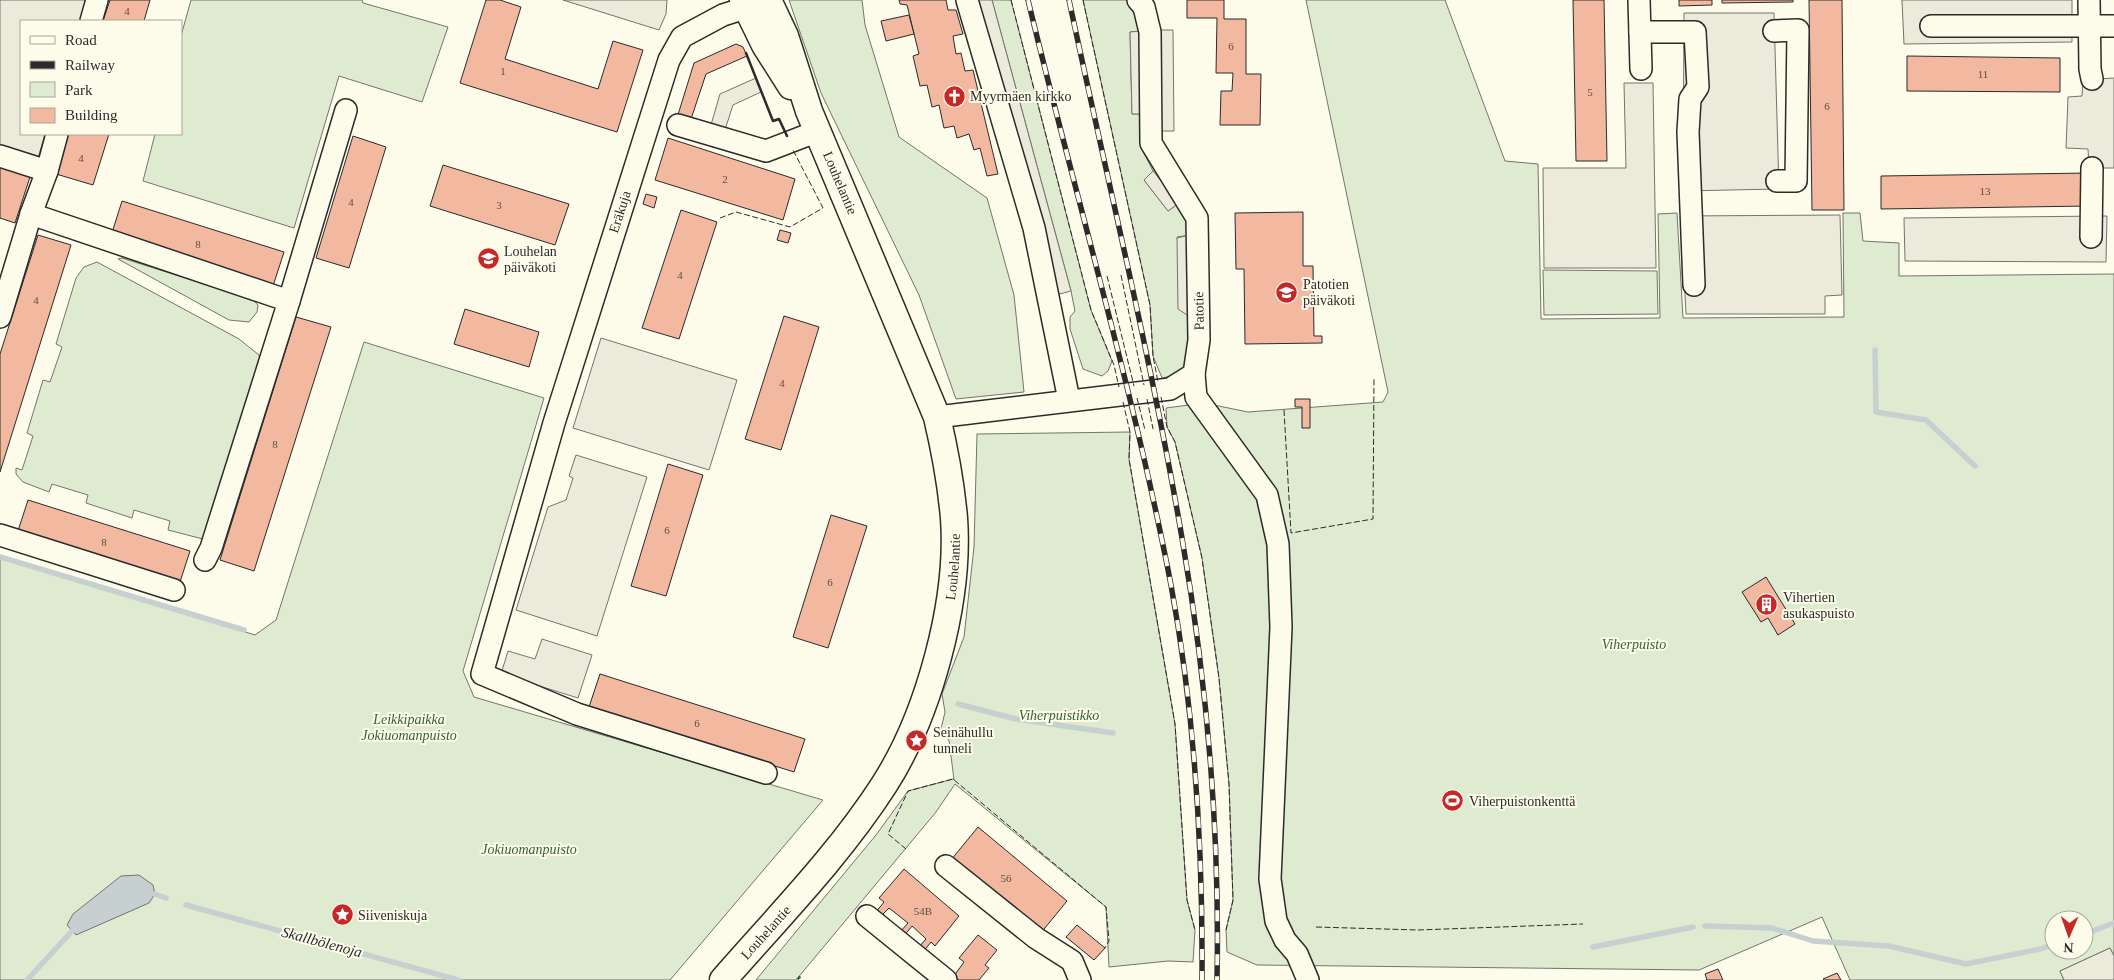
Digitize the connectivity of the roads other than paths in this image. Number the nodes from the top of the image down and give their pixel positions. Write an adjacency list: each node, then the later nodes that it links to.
1 (98, 0): 7 (street)
2 (967, 0): 29 (street)
3 (1138, 0): 28 (street, Patotie)
4 (1639, 0): 12 (street)
5 (2089, 0): 8 (street)
6 (756, 2): 16 (main road, Louhelantie); 34 (street, Eräkuja)
7 (91, 20)
8 (2089, 25): 9 (street); 10 (street); 14 (street)
9 (1931, 26)
10 (2114, 26)
11 (1774, 31): 22 (street)
12 (1640, 32): 13 (street); 25 (street)
13 (1640, 69)
14 (2091, 70)
15 (346, 110): 26 (street)
16 (814, 121): 17 (street); 30 (main road, Louhelantie)
17 (678, 125)
18 (57, 135): 21 (street)
19 (0, 156): 21 (street)
20 (2092, 168): 24 (street)
21 (47, 171): 23 (street)
22 (1777, 181)
23 (31, 214): 26 (street); 27 (street)
24 (2090, 237)
25 (1694, 285)
26 (289, 301): 32 (street)
27 (0, 317)
28 (1194, 374): 29 (street); 40 (street, Patotie)
29 (1069, 400): 30 (street)
30 (937, 417): 37 (main road, Louhelantie)
31 (0, 535): 33 (street)
32 (205, 560)
33 (174, 590)
34 (766, 773)
35 (946, 866): 39 (street)
36 (868, 916): 38 (street)
37 (723, 980)
38 (946, 980)
39 (1080, 980)
40 (1308, 980)

